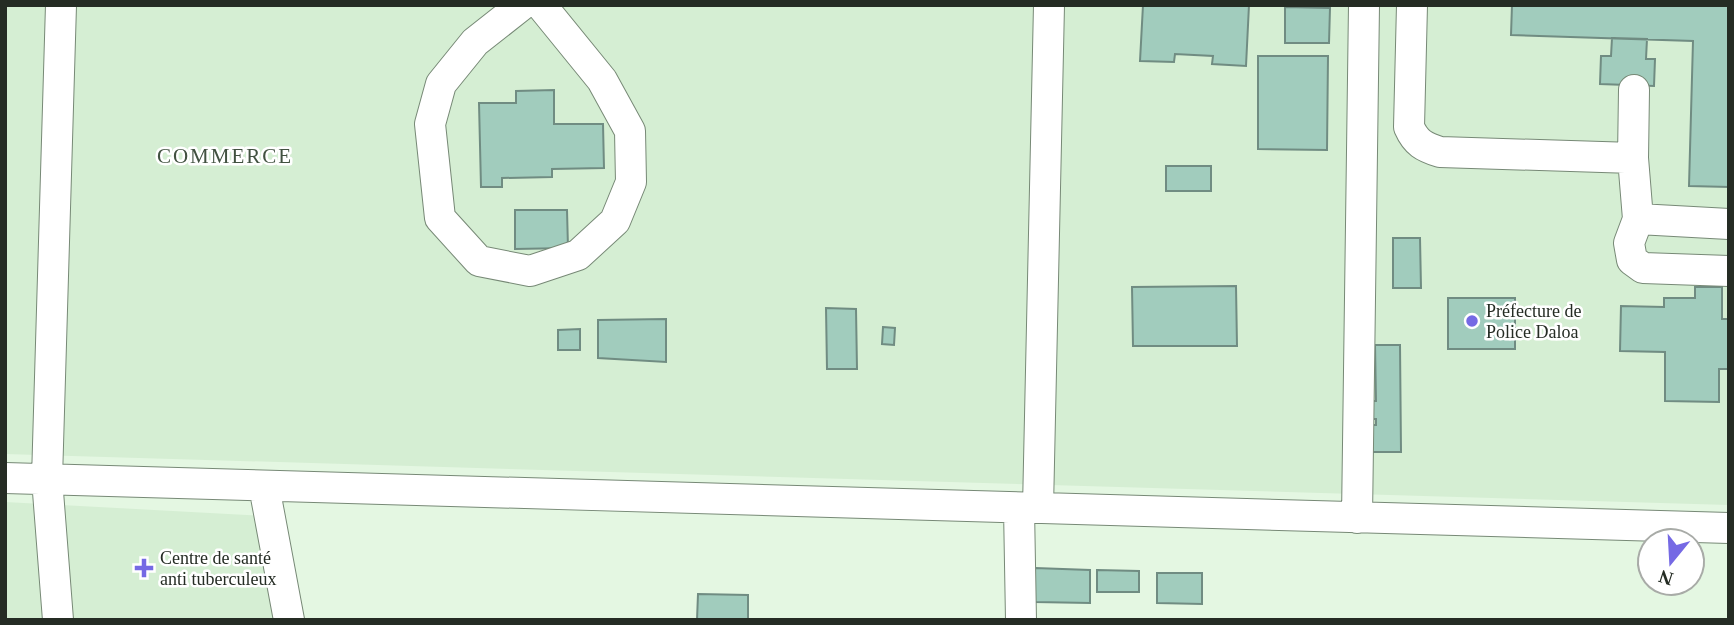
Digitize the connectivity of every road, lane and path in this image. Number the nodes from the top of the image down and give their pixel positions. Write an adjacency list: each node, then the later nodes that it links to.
1 (61, 5): 13 (street)
2 (522, 5): 3 (street)
3 (541, 5)
4 (1049, 5): 15 (street)
5 (1364, 5): 16 (street)
6 (1412, 5): 8 (street)
7 (1634, 90): 8 (street)
8 (1633, 158): 9 (street)
9 (1638, 219): 10 (street); 11 (street)
10 (1729, 224)
11 (1729, 271)
12 (5, 478): 13 (street)
13 (47, 479): 14 (street); 18 (street)
14 (264, 486): 15 (street); 19 (street)
15 (1029, 508): 16 (street); 20 (street)
16 (1357, 517): 17 (street)
17 (1729, 528)
18 (58, 620)
19 (289, 620)
20 (1021, 620)

